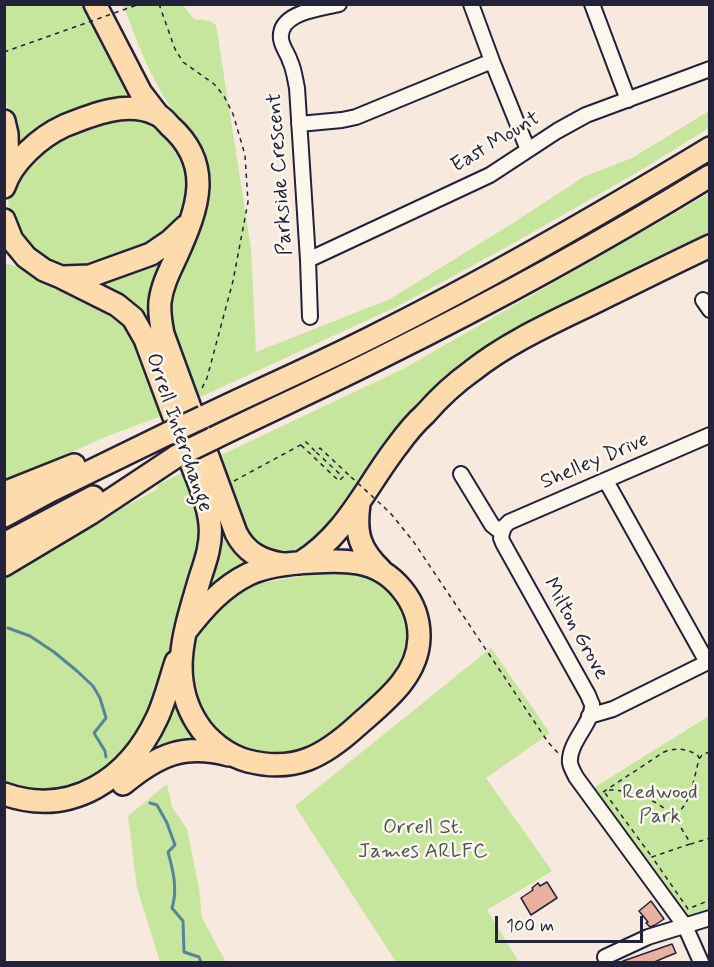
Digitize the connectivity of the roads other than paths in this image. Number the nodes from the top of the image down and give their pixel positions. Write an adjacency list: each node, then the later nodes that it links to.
1 (95, 4): 8 (highway, Orrell Interchange)
2 (339, 4): 10 (street, Parkside Crescent)
3 (471, 4): 5 (street)
4 (592, 4): 7 (street)
5 (492, 61): 10 (street); 12 (street)
6 (710, 69): 7 (street, East Mount)
7 (628, 100): 12 (street, East Mount)
8 (159, 114): 14 (highway); 16 (highway, Orrell Interchange)
9 (4, 122): 14 (highway)
10 (299, 124): 19 (street, Parkside Crescent)
11 (710, 148): 23 (highway, bridge)
12 (528, 150): 19 (street, East Mount)
13 (710, 176): 25 (highway, bridge)
14 (6, 181)
15 (4, 220): 20 (highway, Orrell Interchange)
16 (190, 221): 21 (highway, Orrell Interchange); 33 (highway, Orrell Interchange)
17 (710, 246): 29 (highway)
18 (4, 255): 20 (highway)
19 (308, 260): 22 (street, Parkside Crescent)
20 (34, 263): 21 (highway, Orrell Interchange)
21 (61, 277): 36 (highway, Orrell Interchange)
22 (310, 317)
23 (169, 433): 28 (highway); 30 (highway)
24 (710, 435): 27 (street, Shelley Drive)
25 (177, 456): 32 (highway); 34 (highway)
26 (462, 474): 31 (street, Milton Grove)
27 (606, 481): 31 (street, Shelley Drive); 37 (street)
28 (4, 493)
29 (359, 504): 33 (highway); 35 (highway)
30 (4, 516)
31 (502, 533): 38 (street, Milton Grove)
32 (4, 544)
33 (293, 564): 35 (highway, Orrell Interchange); 36 (highway, Orrell Interchange)
34 (4, 565)
35 (381, 570): 39 (highway, Orrell Interchange)
36 (184, 637): 39 (highway, Orrell Interchange); 40 (highway)
37 (708, 661): 38 (street)
38 (590, 716): 43 (street)
39 (233, 756): 41 (highway)
40 (4, 794)
41 (4, 807)
42 (710, 918): 43 (street)
43 (684, 926): 44 (street); 45 (street)
44 (605, 957)
45 (701, 963)

